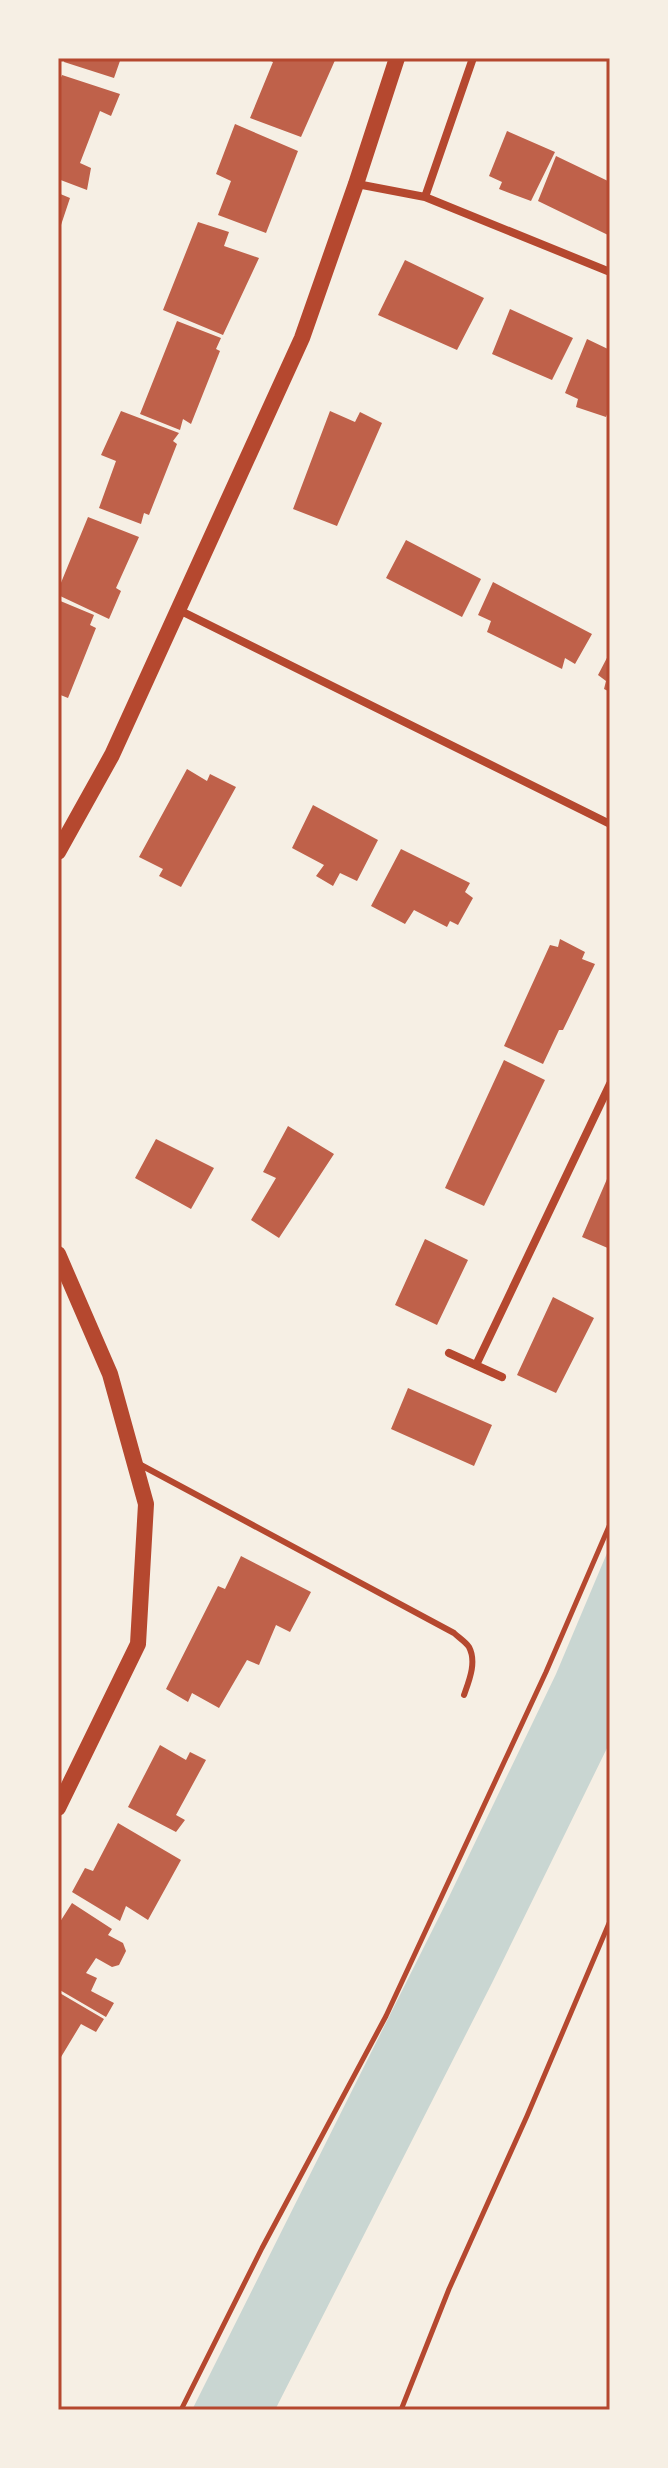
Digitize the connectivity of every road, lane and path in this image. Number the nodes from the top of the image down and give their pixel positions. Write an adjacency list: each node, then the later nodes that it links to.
1 (397, 58): 3 (main road)
2 (473, 58): 4 (street)
3 (356, 184): 4 (street); 6 (main road)
4 (425, 197): 5 (street)
5 (610, 272)
6 (179, 610): 7 (street); 8 (main road)
7 (610, 824)
8 (58, 852)
9 (610, 1084): 12 (street)
10 (58, 1254): 14 (main road)
11 (449, 1353): 12 (street)
12 (476, 1365): 13 (street)
13 (502, 1377)
14 (134, 1461): 16 (lane); 17 (main road)
15 (610, 1524): 19 (path)
16 (464, 1695)
17 (58, 1808)
18 (610, 1921): 20 (path)
19 (181, 2410)
20 (401, 2410)

